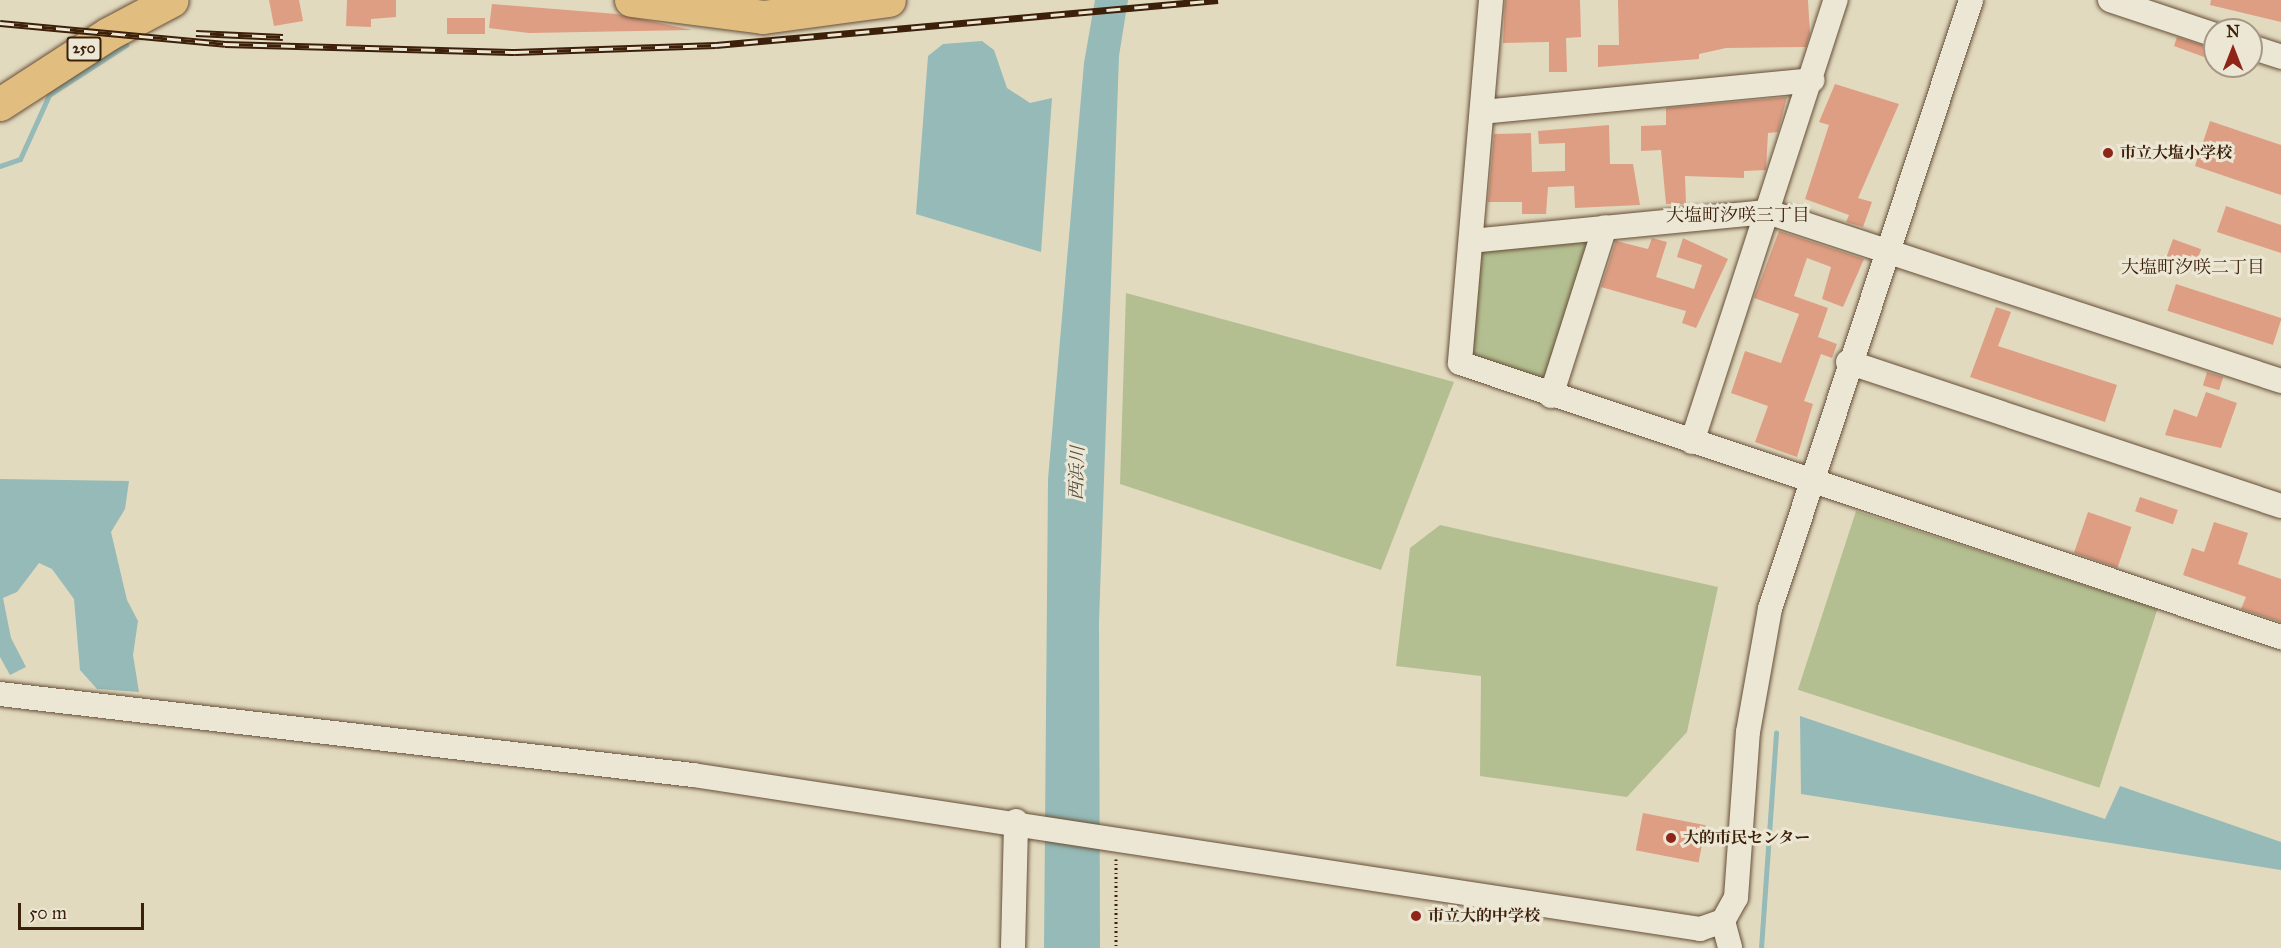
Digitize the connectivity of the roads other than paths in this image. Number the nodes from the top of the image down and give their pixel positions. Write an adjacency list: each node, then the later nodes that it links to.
1 (172, 0): 13 (highway, 250)
2 (631, 0): 8 (highway)
3 (889, 0): 8 (highway)
4 (1491, 0): 14 (street)
5 (1836, 0): 12 (street)
6 (1971, 0): 18 (street)
7 (2110, 0): 9 (street)
8 (843, 4)
9 (2203, 31)
10 (2263, 51): 11 (street)
11 (2281, 57)
12 (1812, 80): 14 (street); 15 (street)
13 (0, 104)
14 (1482, 112): 17 (street)
15 (1768, 212): 16 (street); 18 (street); 22 (street)
16 (1605, 227): 17 (street); 21 (street)
17 (1472, 241): 21 (street)
18 (1885, 252): 19 (street); 20 (street)
19 (1848, 362): 23 (street); 24 (street)
20 (2281, 381)
21 (1551, 396): 22 (street)
22 (1692, 442): 23 (street)
23 (1808, 482): 25 (street); 28 (street)
24 (2281, 506)
25 (2281, 637)
26 (0, 694): 27 (street)
27 (1022, 822): 28 (street); 29 (street); 30 (street)
28 (1723, 921): 31 (street)
29 (1013, 948)
30 (1029, 948)
31 (1730, 948)

